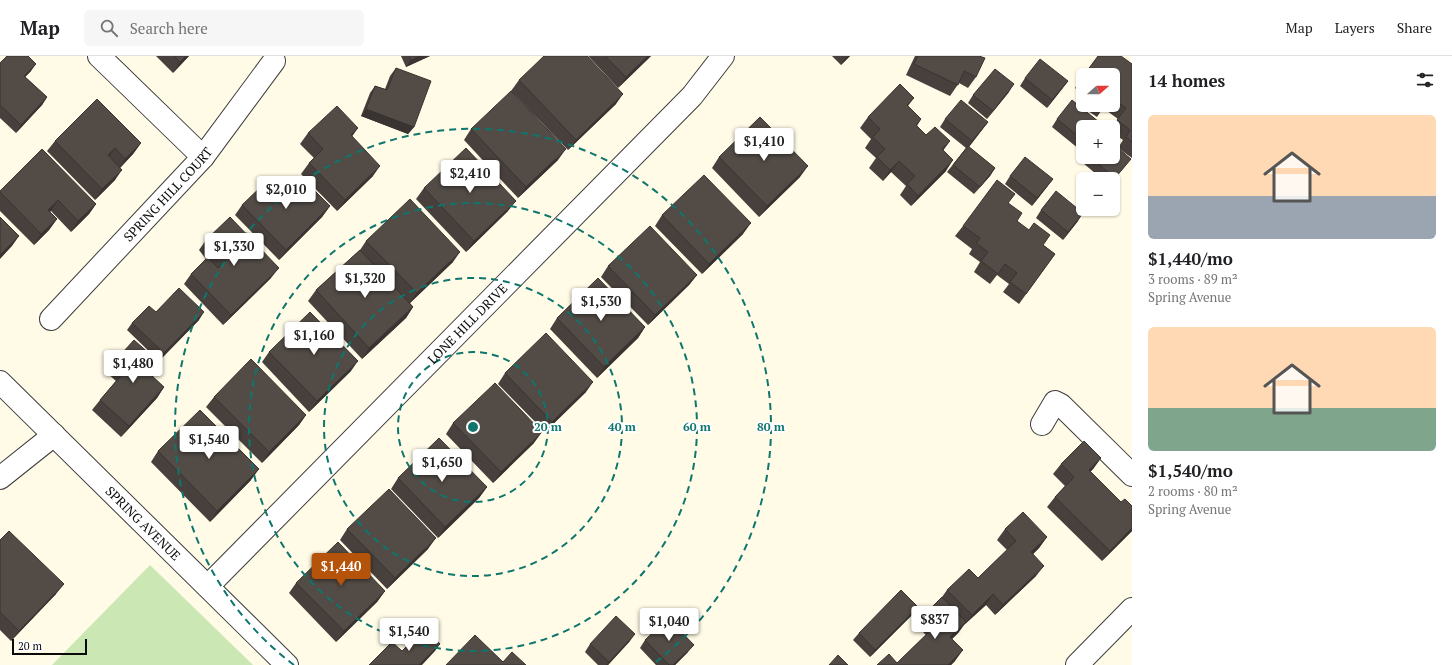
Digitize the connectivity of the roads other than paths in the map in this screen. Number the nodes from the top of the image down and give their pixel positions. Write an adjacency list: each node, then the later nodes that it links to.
1 (99, 56): 4 (street)
2 (723, 56): 11 (street, LONE HILL DRIVE)
3 (274, 61): 4 (street, SPRING HILL COURT)
4 (203, 157): 5 (street, SPRING HILL COURT)
5 (51, 319)
6 (0, 382): 8 (street, SPRING AVENUE)
7 (1042, 424): 9 (street)
8 (54, 435): 10 (street); 11 (street, SPRING AVENUE)
9 (1132, 475)
10 (0, 478)
11 (208, 586): 13 (street, SPRING AVENUE)
12 (1132, 609): 14 (street)
13 (287, 665)
14 (1077, 665)

